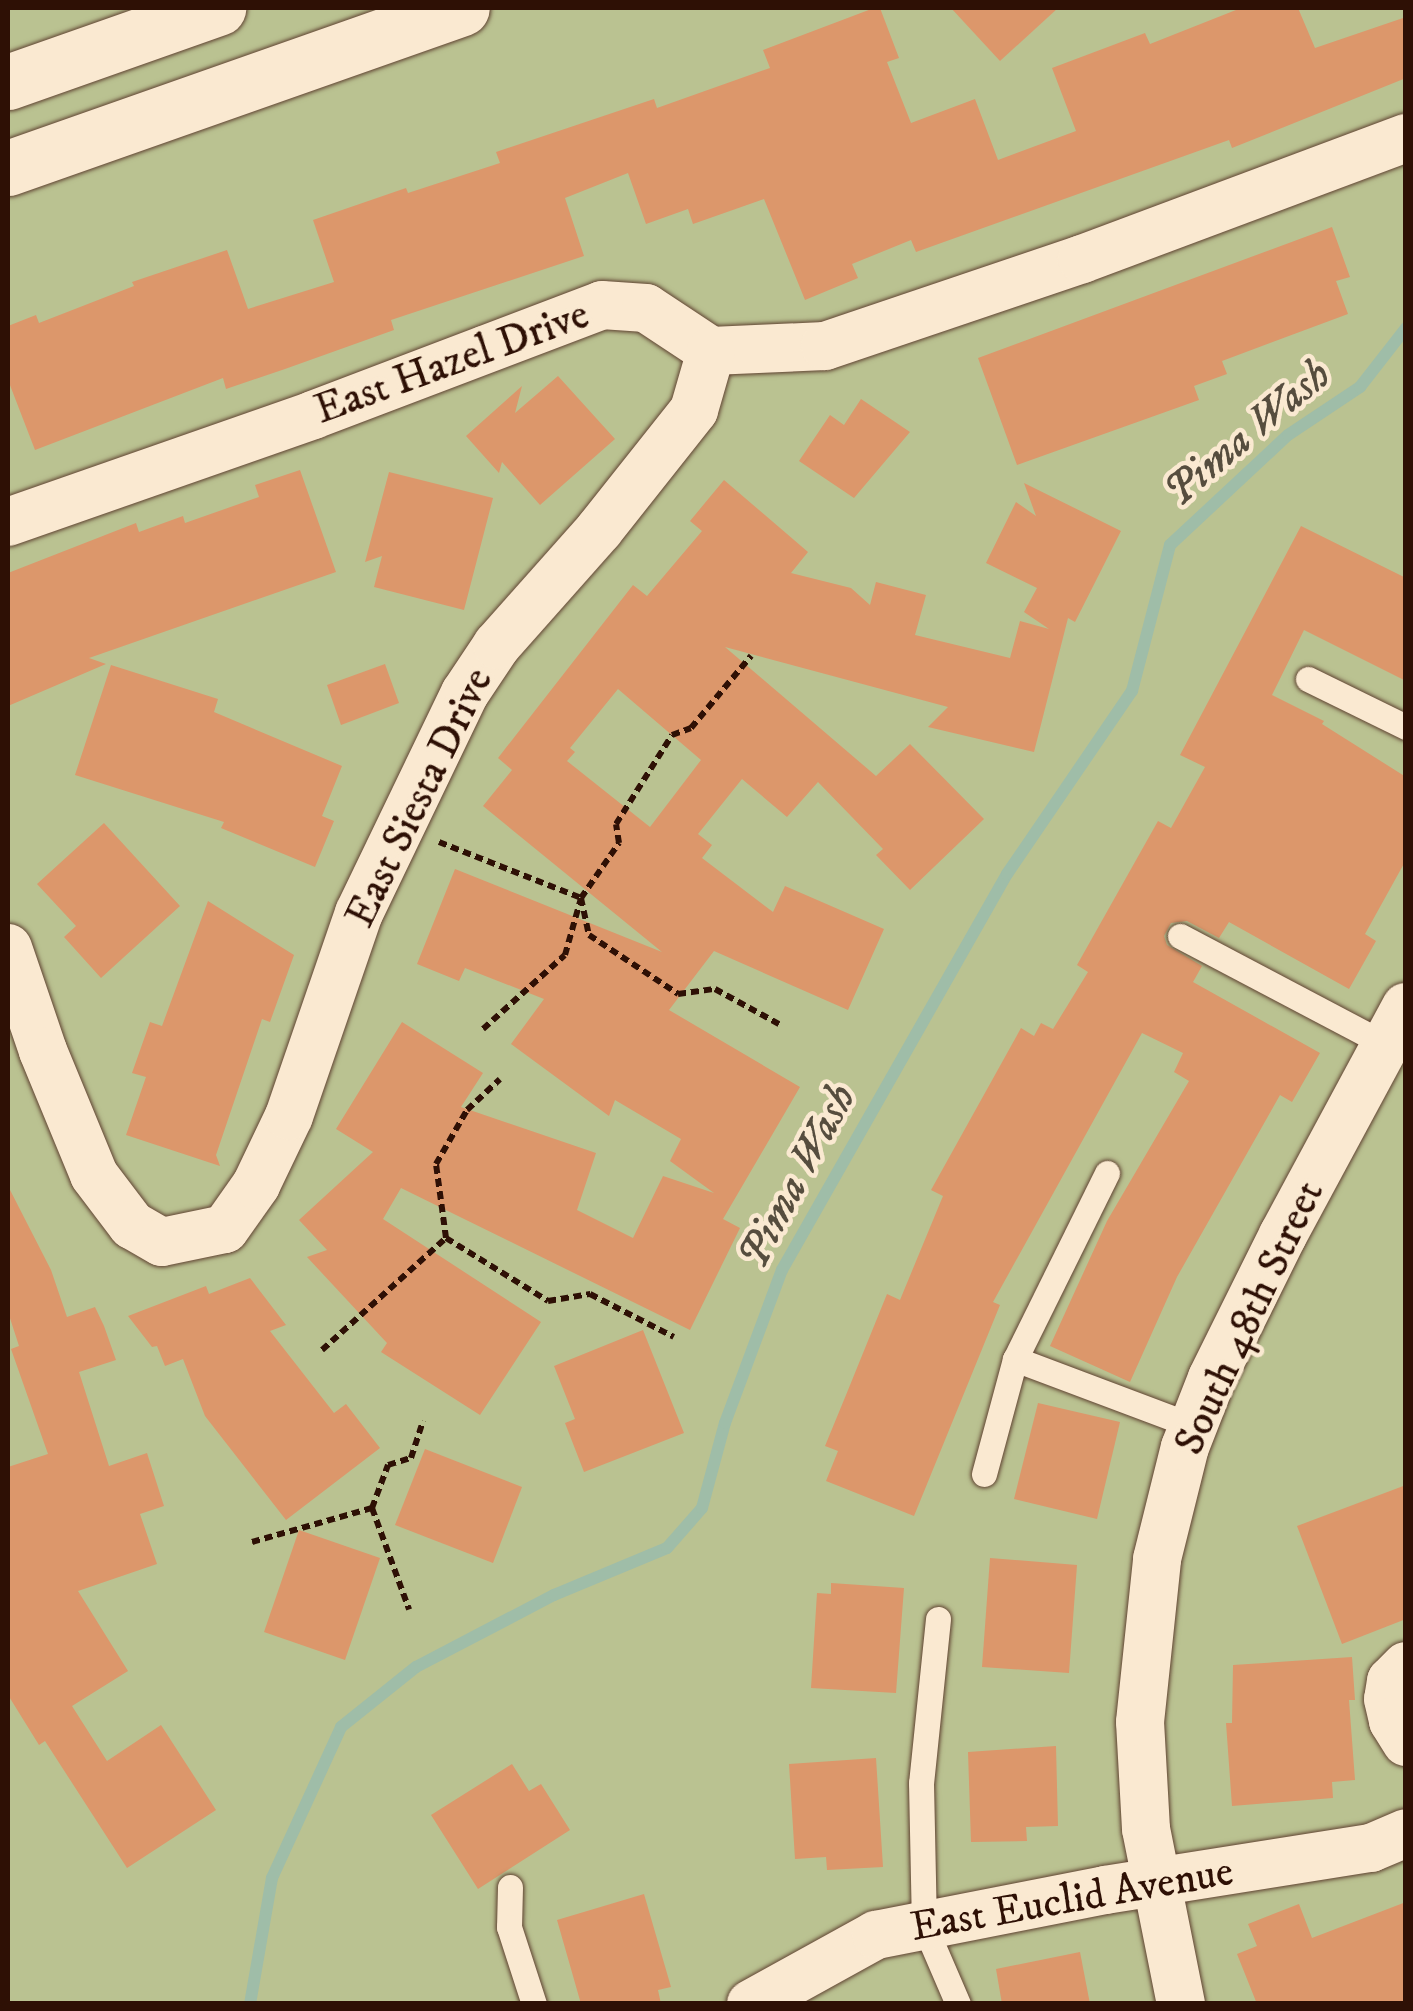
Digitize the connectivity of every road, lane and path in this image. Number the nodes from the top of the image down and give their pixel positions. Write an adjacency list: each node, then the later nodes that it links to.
1 (218, 8): 3 (main road)
2 (462, 8): 5 (main road)
3 (8, 82)
4 (1406, 138): 6 (street)
5 (8, 168)
6 (710, 352): 7 (street, East Hazel Drive); 11 (street, East Siesta Drive)
7 (8, 522)
8 (751, 656): 12 (path)
9 (1308, 678): 10 (lane)
10 (1406, 726)
11 (401, 826): 12 (path); 14 (street, East Siesta Drive)
12 (582, 898): 15 (path); 17 (path)
13 (1180, 936): 16 (lane)
14 (8, 948)
15 (778, 1024)
16 (1395, 1026): 25 (street, South 48th Street)
17 (483, 1030)
18 (500, 1079): 20 (path)
19 (1108, 1173): 23 (lane)
20 (446, 1238): 21 (path); 22 (path)
21 (674, 1337)
22 (322, 1350)
23 (1014, 1359): 25 (lane); 26 (lane)
24 (423, 1421): 27 (path)
25 (1193, 1426): 34 (street, South 48th Street)
26 (984, 1474)
27 (372, 1508): 28 (path); 29 (path)
28 (252, 1542)
29 (410, 1609)
30 (938, 1618): 36 (lane)
31 (1406, 1666): 32 (street)
32 (1406, 1742)
33 (1406, 1833): 34 (street, East Euclid Avenue)
34 (1157, 1882): 36 (street, East Euclid Avenue); 40 (street, South 48th Street)
35 (510, 1887): 37 (lane)
36 (924, 1925): 38 (street, East Euclid Avenue); 39 (lane)
37 (534, 2004)
38 (751, 2004)
39 (958, 2004)
40 (1182, 2004)

